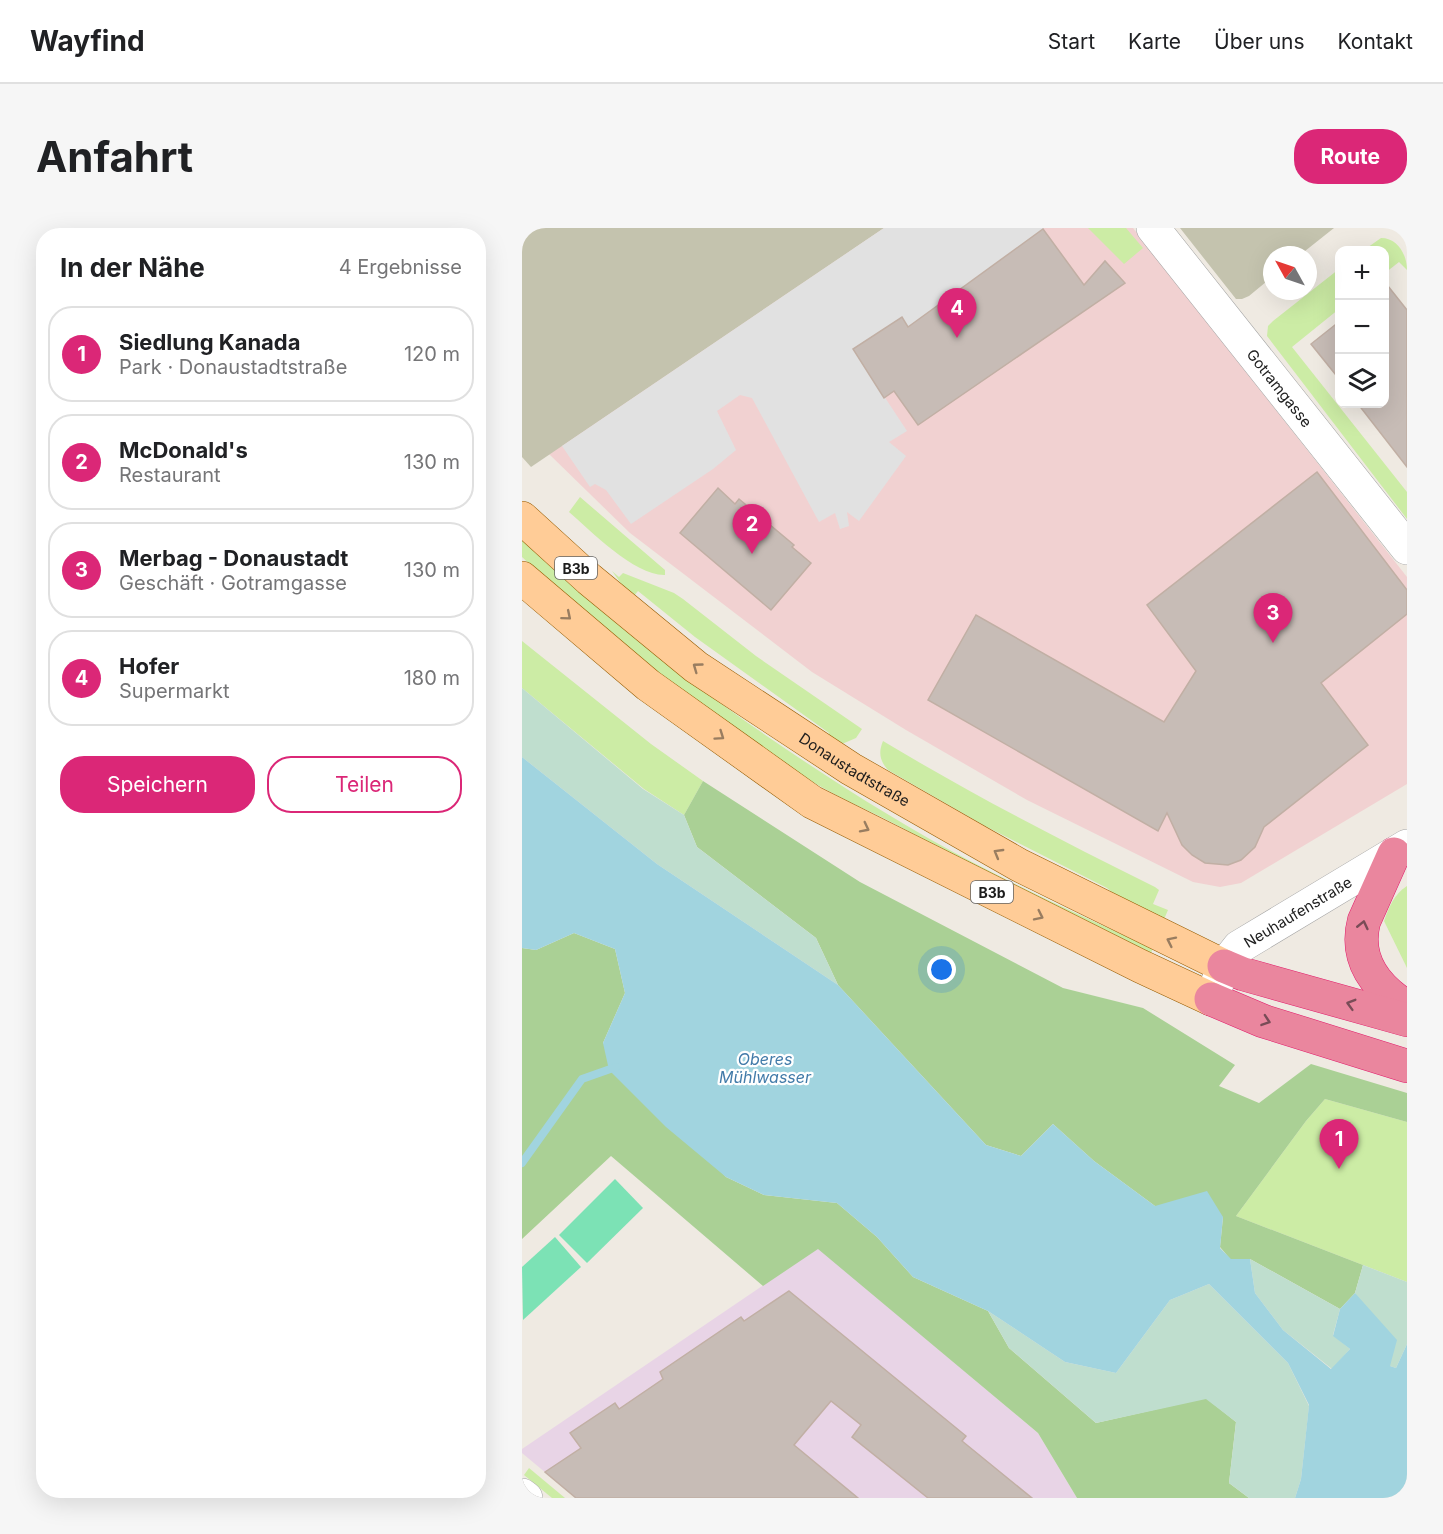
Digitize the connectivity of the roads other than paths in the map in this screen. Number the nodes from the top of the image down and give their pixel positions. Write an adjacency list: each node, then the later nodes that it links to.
1 (1153, 228): 3 (street, Gotramgasse)
2 (522, 518): 6 (main road, Donaustadtstraße / B3b, one-way to 2)
3 (1407, 548)
4 (522, 578): 7 (main road, B3b, one-way to 7)
5 (1401, 850): 6 (street, Neuhaufenstraße); 8 (highway, one-way to 5)
6 (1224, 966): 7 (street, Neuhaufenstraße); 9 (highway, one-way to 6)
7 (1212, 999): 10 (highway, one-way to 10)
8 (1407, 1007)
9 (1407, 1020)
10 (1407, 1066)
11 (522, 1495): 12 (street)
12 (525, 1498)

